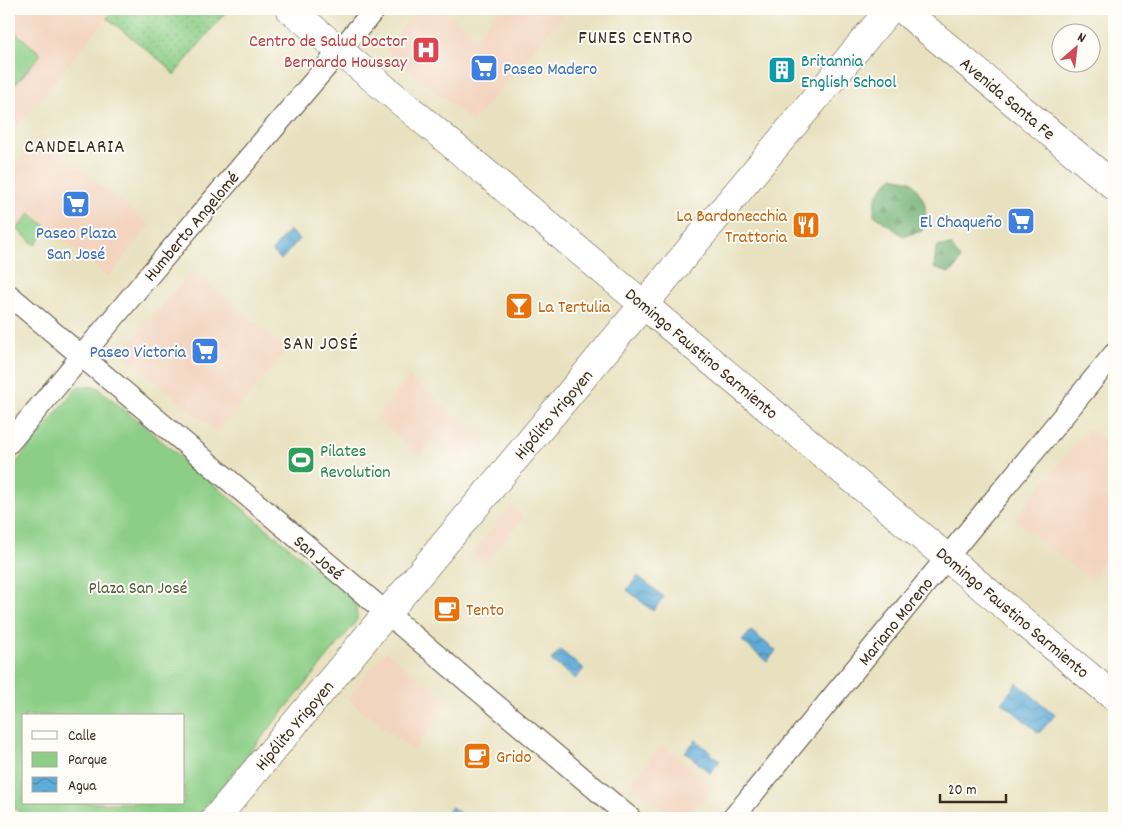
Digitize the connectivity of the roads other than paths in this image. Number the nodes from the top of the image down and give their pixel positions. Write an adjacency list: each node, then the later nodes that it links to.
1 (290, 9): 5 (main road, Domingo Faustino Sarmiento)
2 (375, 9): 5 (street, Humberto Angelomé)
3 (890, 9): 8 (main road, Hipólito Yrigoyen)
4 (902, 9): 6 (main road, Avenida Santa Fe)
5 (340, 50): 8 (main road, Domingo Faustino Sarmiento); 10 (street, Humberto Angelomé)
6 (1114, 186)
7 (9, 295): 10 (street, San José)
8 (644, 305): 12 (main road, Domingo Faustino Sarmiento); 13 (main road, Hipólito Yrigoyen)
9 (1114, 354): 12 (street, Mariano Moreno)
10 (82, 357): 11 (street, Humberto Angelomé); 13 (street, San José)
11 (9, 444)
12 (947, 558): 14 (main road, Domingo Faustino Sarmiento); 17 (street, Mariano Moreno)
13 (387, 614): 15 (main road, Hipólito Yrigoyen); 16 (street, San José)
14 (1114, 697)
15 (216, 818)
16 (630, 818)
17 (733, 818)

